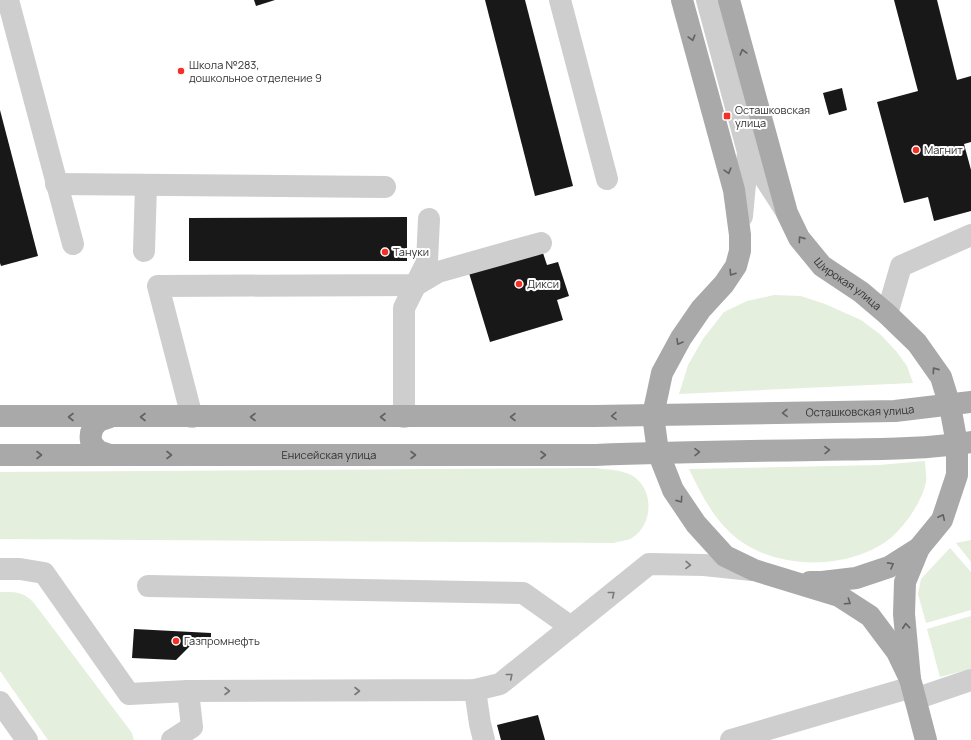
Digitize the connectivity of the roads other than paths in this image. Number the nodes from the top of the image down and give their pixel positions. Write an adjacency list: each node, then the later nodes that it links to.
1 (8, 0): 8 (street)
2 (682, 0): 13 (main road, one-way to 13)
3 (707, 0): 6 (street)
4 (729, 0): 11 (main road, Широкая улица, one-way to 4)
5 (563, 1): 7 (street)
6 (748, 152): 11 (street); 13 (street)
7 (607, 178)
8 (56, 184): 9 (street); 16 (street)
9 (146, 185): 10 (street); 17 (street)
10 (385, 187)
11 (787, 213): 19 (main road, Широкая улица, one-way to 11)
12 (429, 219): 18 (street)
13 (740, 235): 22 (main road, one-way to 22)
14 (971, 235): 19 (street)
15 (542, 243): 18 (street)
16 (73, 244)
17 (144, 252)
18 (416, 285): 25 (street); 26 (street)
19 (887, 314): 21 (main road, Широкая улица, one-way to 19)
20 (971, 402): 21 (main road, Осташковская улица)
21 (950, 406): 22 (main road, Осташковская улица, one-way to 22); 27 (main road, Широкая улица)
22 (653, 415): 26 (main road, one-way to 26); 28 (main road)
23 (0, 416): 24 (main road, one-way to 23)
24 (110, 417): 25 (main road, one-way to 24); 30 (main road)
25 (192, 417): 26 (main road, one-way to 25)
26 (404, 417)
27 (964, 443): 28 (main road, one-way to 27); 31 (main road, Широкая улица, one-way to 27)
28 (658, 452): 30 (main road, Енисейская улица, one-way to 28); 33 (main road, one-way to 33)
29 (0, 455): 30 (main road, Енисейская улица, one-way to 30)
30 (111, 455)
31 (918, 548): 34 (main road, one-way to 31); 38 (main road, one-way to 31)
32 (0, 569): 40 (street)
33 (754, 570): 34 (main road); 36 (street, one-way to 33)
34 (785, 580): 38 (main road, one-way to 38)
35 (148, 586): 36 (street)
36 (571, 627): 39 (street, one-way to 36)
37 (971, 680): 38 (street)
38 (913, 688): 45 (street); 46 (main road)
39 (475, 690): 40 (street, one-way to 39); 44 (street)
40 (188, 691): 43 (street)
41 (0, 702): 42 (street)
42 (27, 740)
43 (172, 740)
44 (484, 740)
45 (731, 740)
46 (926, 740)

